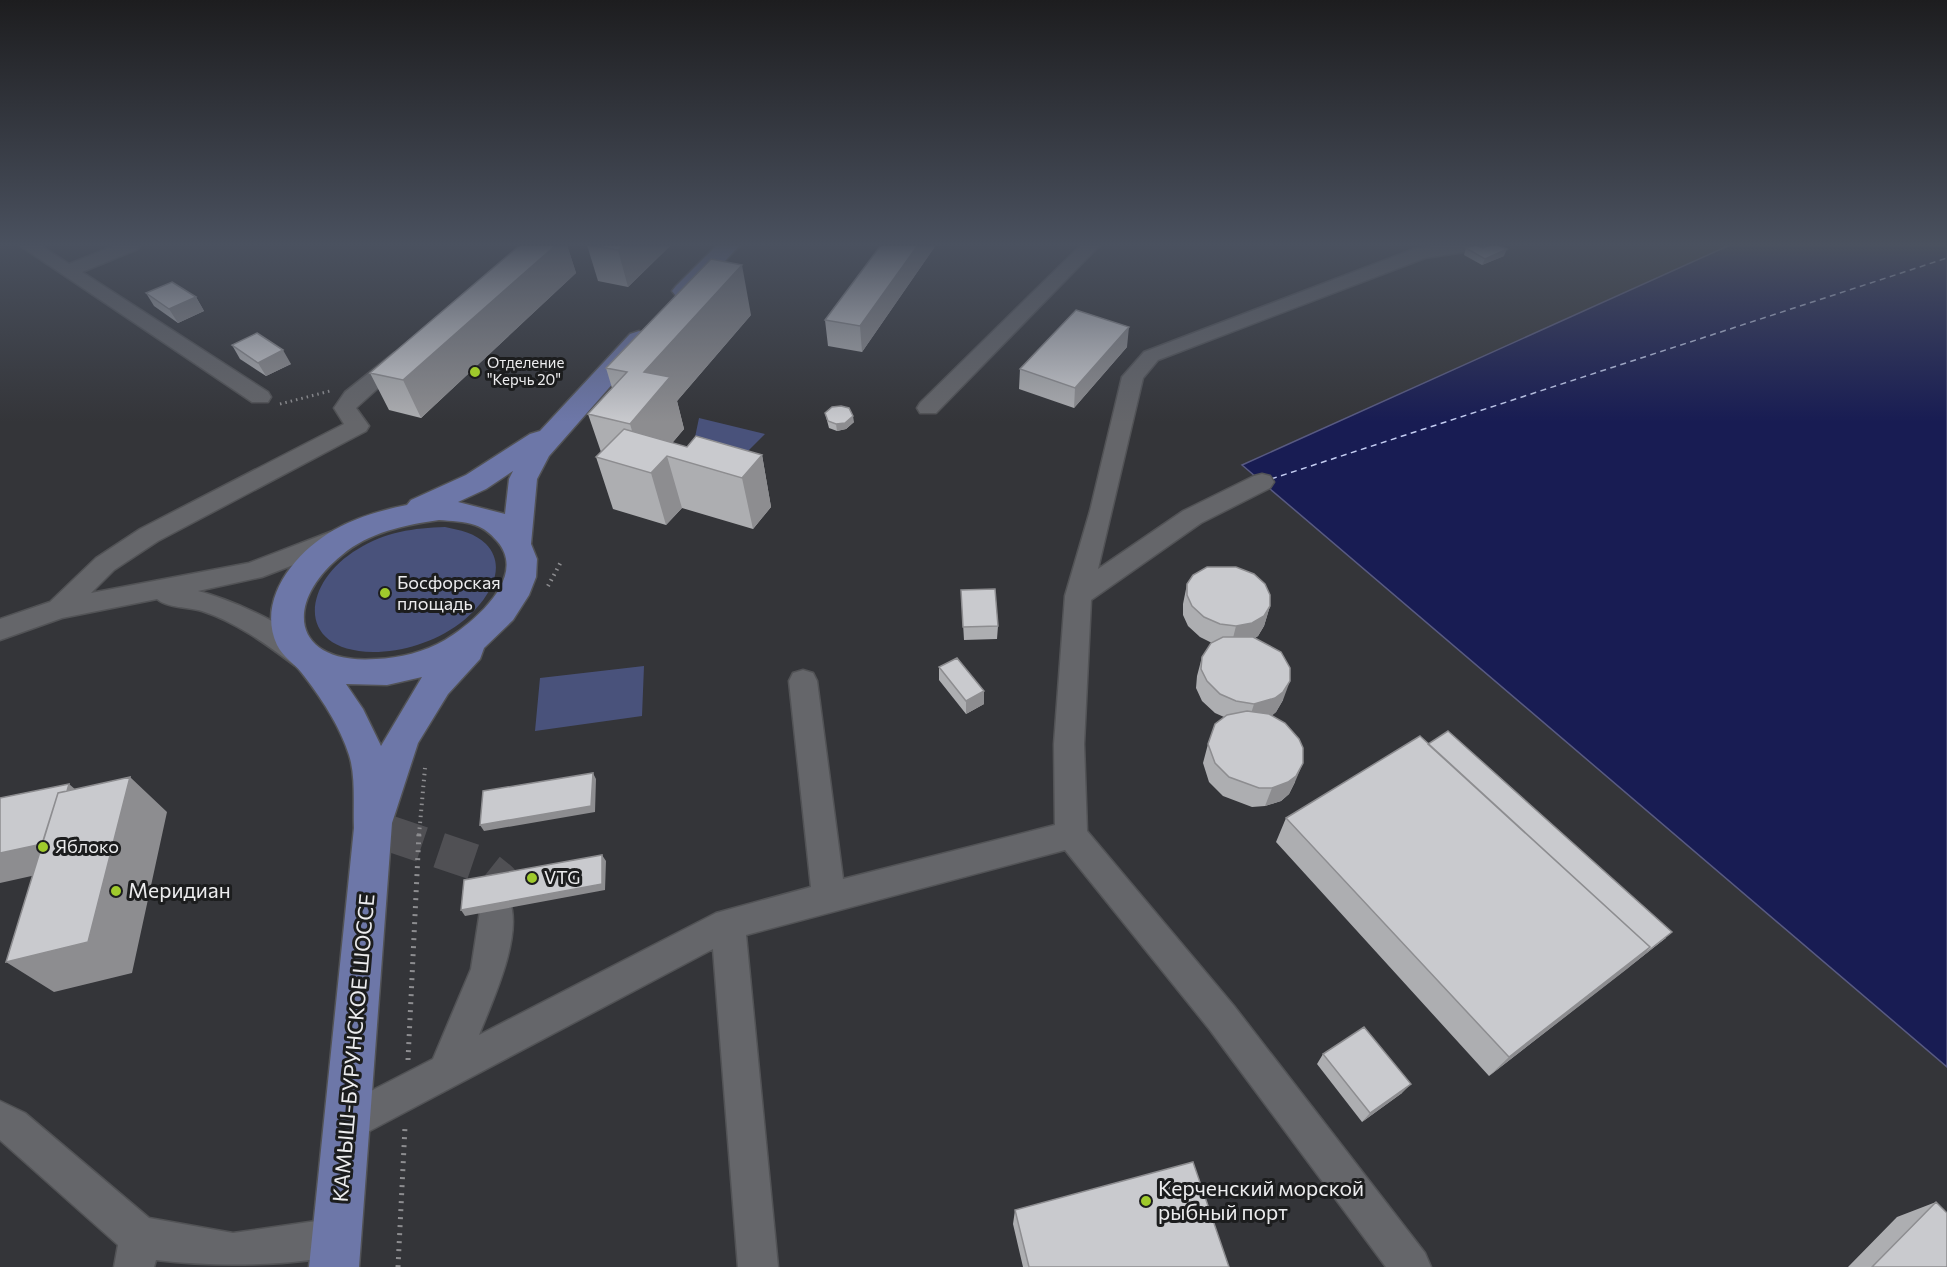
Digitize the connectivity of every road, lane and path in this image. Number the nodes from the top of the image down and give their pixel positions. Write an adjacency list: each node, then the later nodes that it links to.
1 (121, 304): 6 (street)
2 (671, 304): 9 (main road)
3 (1031, 304): 8 (street)
4 (1287, 304): 15 (street)
5 (418, 343): 7 (street)
6 (260, 397): 7 (path)
7 (353, 397): 16 (street)
8 (928, 408)
9 (558, 426): 11 (main road); 13 (main road)
10 (1262, 482): 15 (street)
11 (402, 515): 12 (main road); 13 (main road)
12 (365, 528): 14 (street); 19 (main road)
13 (517, 543): 17 (main road)
14 (146, 592): 16 (street); 19 (street)
15 (1078, 596): 23 (street)
16 (59, 609): 18 (street)
17 (491, 625): 19 (main road); 22 (main road)
18 (0, 630)
19 (308, 660): 22 (main road)
20 (803, 681): 24 (street)
21 (421, 801): 28 (path)
22 (373, 828): 30 (main road, КАМЫШ-БУРУНСКОЕ ШОССЕ)
23 (1071, 836): 24 (street); 35 (street)
24 (829, 898): 26 (street)
25 (496, 911): 27 (street)
26 (729, 924): 27 (street); 34 (street)
27 (446, 1071): 28 (street)
28 (406, 1092): 30 (street); 33 (path)
29 (0, 1120): 31 (street)
30 (347, 1123): 32 (main road, КАМЫШ-БУРУНСКОЕ ШОССЕ)
31 (137, 1252): 32 (street)
32 (336, 1252)
33 (398, 1267)
34 (758, 1267)
35 (1411, 1267)

